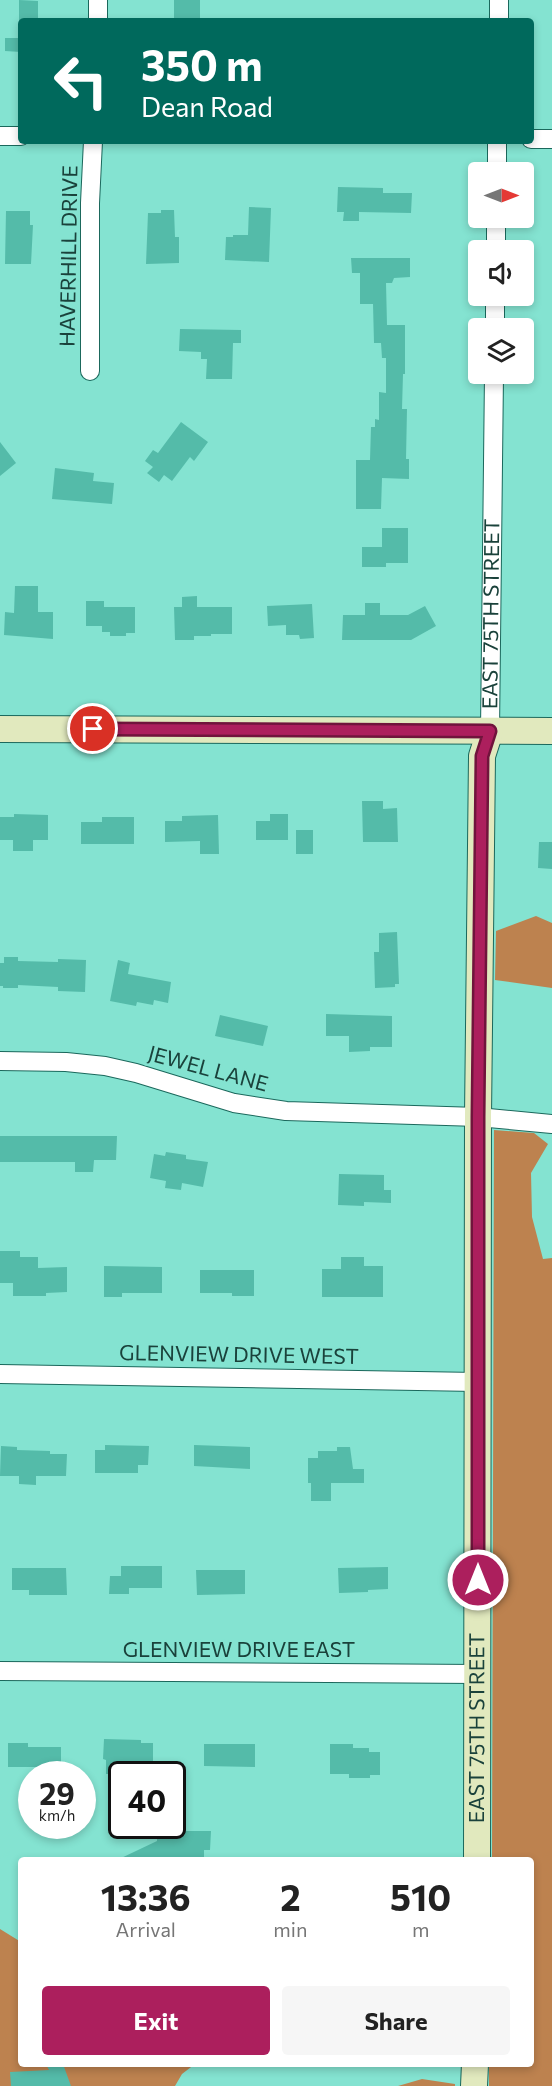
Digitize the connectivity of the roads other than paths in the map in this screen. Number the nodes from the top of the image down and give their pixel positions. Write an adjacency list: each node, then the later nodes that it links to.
1 (98, 0): 3 (street)
2 (499, 0): 4 (street)
3 (98, 18)
4 (499, 18)
5 (0, 136): 6 (street)
6 (18, 136)
7 (534, 139): 8 (street)
8 (552, 139)
9 (93, 144): 12 (street, HAVERHILL DRIVE)
10 (497, 144): 11 (street)
11 (497, 162)
12 (90, 371)
13 (494, 384): 16 (street, EAST 75TH STREET)
14 (0, 729): 16 (street)
15 (552, 730): 16 (street)
16 (490, 731): 18 (street, EAST 75TH STREET)
17 (0, 1061): 18 (street, JEWEL LANE)
18 (478, 1117): 19 (street, JEWEL LANE); 21 (street, EAST 75TH STREET)
19 (552, 1124)
20 (0, 1374): 21 (street, GLENVIEW DRIVE WEST)
21 (477, 1382): 23 (street, EAST 75TH STREET)
22 (0, 1671): 23 (street, GLENVIEW DRIVE EAST)
23 (478, 1674): 24 (street, EAST 75TH STREET)
24 (477, 1857)
25 (475, 2067): 26 (street)
26 (474, 2086)

